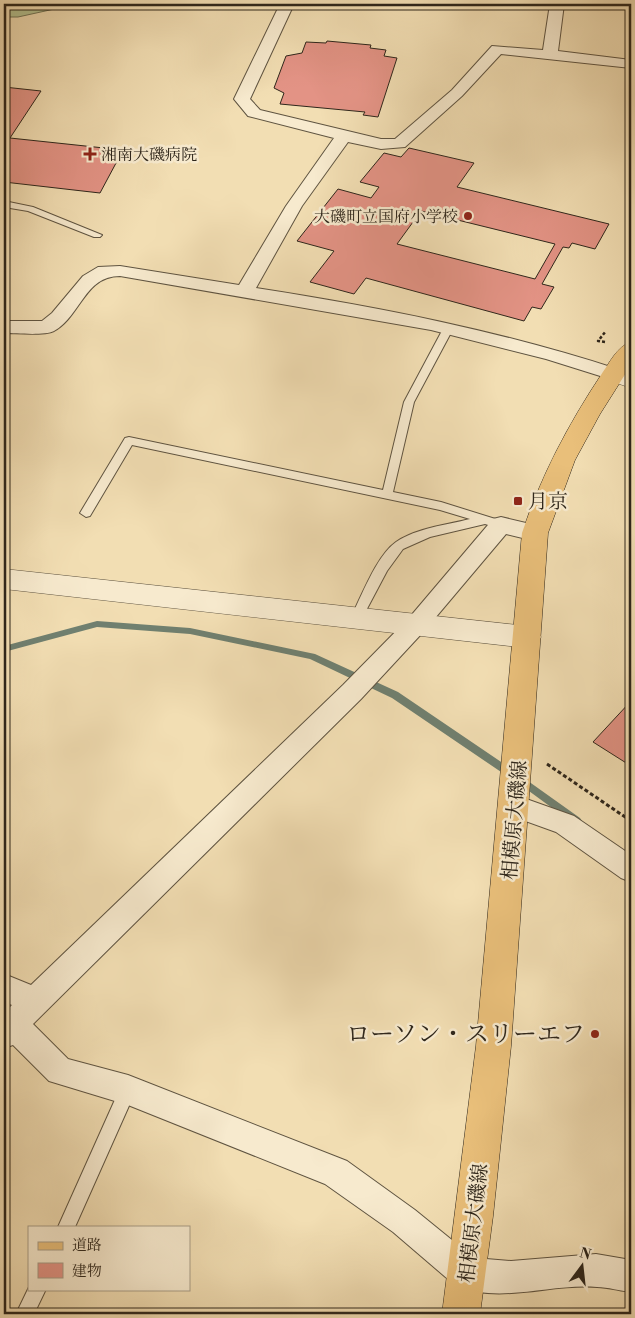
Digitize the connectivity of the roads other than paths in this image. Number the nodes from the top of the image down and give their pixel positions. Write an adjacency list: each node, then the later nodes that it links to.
1 (287, 4): 5 (street)
2 (556, 4): 3 (street)
3 (550, 55): 4 (street); 5 (street)
4 (631, 64)
5 (344, 136): 8 (street)
6 (4, 204): 7 (lane)
7 (97, 235)
8 (244, 292): 9 (street); 10 (street)
9 (4, 327)
10 (449, 327): 12 (street); 13 (lane)
11 (631, 349): 12 (main road, 相模原大磯線)
12 (622, 378): 16 (main road, 相模原大磯線)
13 (387, 495): 14 (lane); 15 (lane)
14 (86, 512)
15 (493, 523): 16 (street); 18 (lane); 19 (street)
16 (535, 533): 20 (main road, 相模原大磯線)
17 (4, 579): 18 (street)
18 (356, 619): 19 (street)
19 (418, 624): 20 (street); 24 (street)
20 (527, 637): 21 (main road, 相模原大磯線)
21 (515, 806): 22 (street); 28 (main road, 相模原大磯線)
22 (631, 870)
23 (4, 988): 24 (street)
24 (35, 1000): 25 (street)
25 (9, 1029): 26 (street)
26 (128, 1090): 27 (lane); 28 (street)
27 (66, 1226)
28 (468, 1274): 29 (street); 32 (main road, 相模原大磯線)
29 (631, 1276)
30 (37, 1290): 31 (lane)
31 (26, 1314)
32 (461, 1314)

